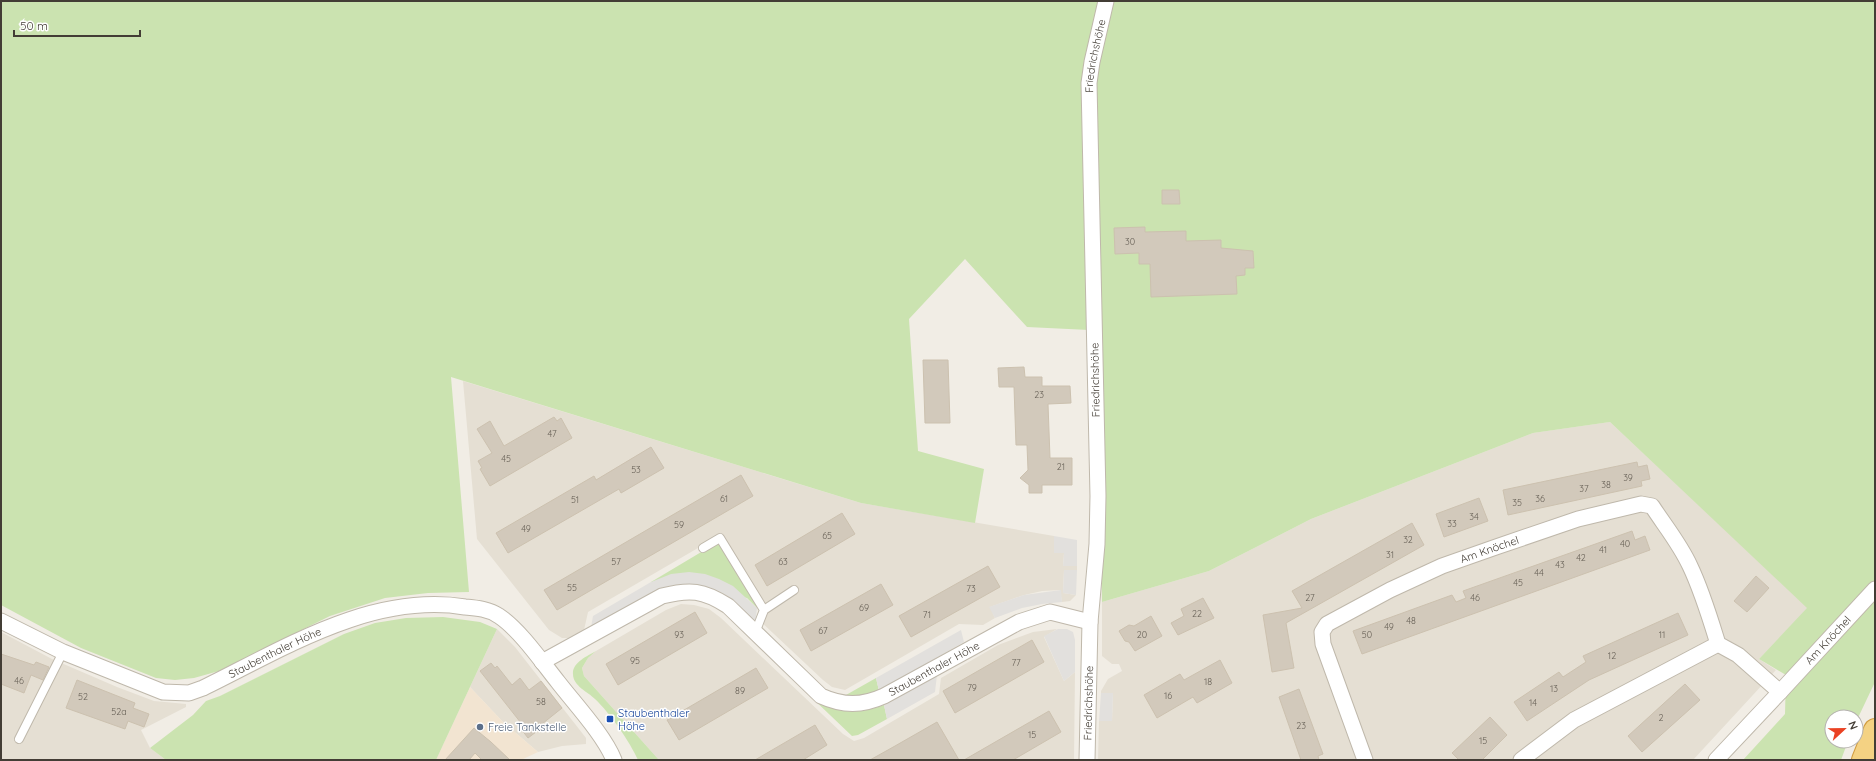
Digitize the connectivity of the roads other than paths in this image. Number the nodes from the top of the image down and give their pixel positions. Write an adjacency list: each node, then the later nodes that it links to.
1 (1106, 1): 7 (street, Friedrichshöhe)
2 (703, 548): 5 (lane)
3 (1875, 588): 12 (street, Am Knöchel)
4 (794, 590): 5 (lane)
5 (764, 610): 8 (lane)
6 (1, 621): 10 (street, Staubenthaler Höhe)
7 (1090, 622): 8 (street, Staubenthaler Höhe); 16 (street, Friedrichshöhe)
8 (755, 633): 11 (street, Staubenthaler Höhe)
9 (1718, 644): 12 (street); 17 (street, Am Knöchel); 18 (street)
10 (63, 652): 11 (street, Staubenthaler Höhe); 14 (lane)
11 (542, 662): 15 (street, Staubenthaler Höhe)
12 (1780, 692): 19 (street, Am Knöchel)
13 (1875, 730): 20 (highway)
14 (19, 740)
15 (614, 760)
16 (1087, 760)
17 (1365, 760)
18 (1521, 760)
19 (1716, 760)
20 (1863, 760)

